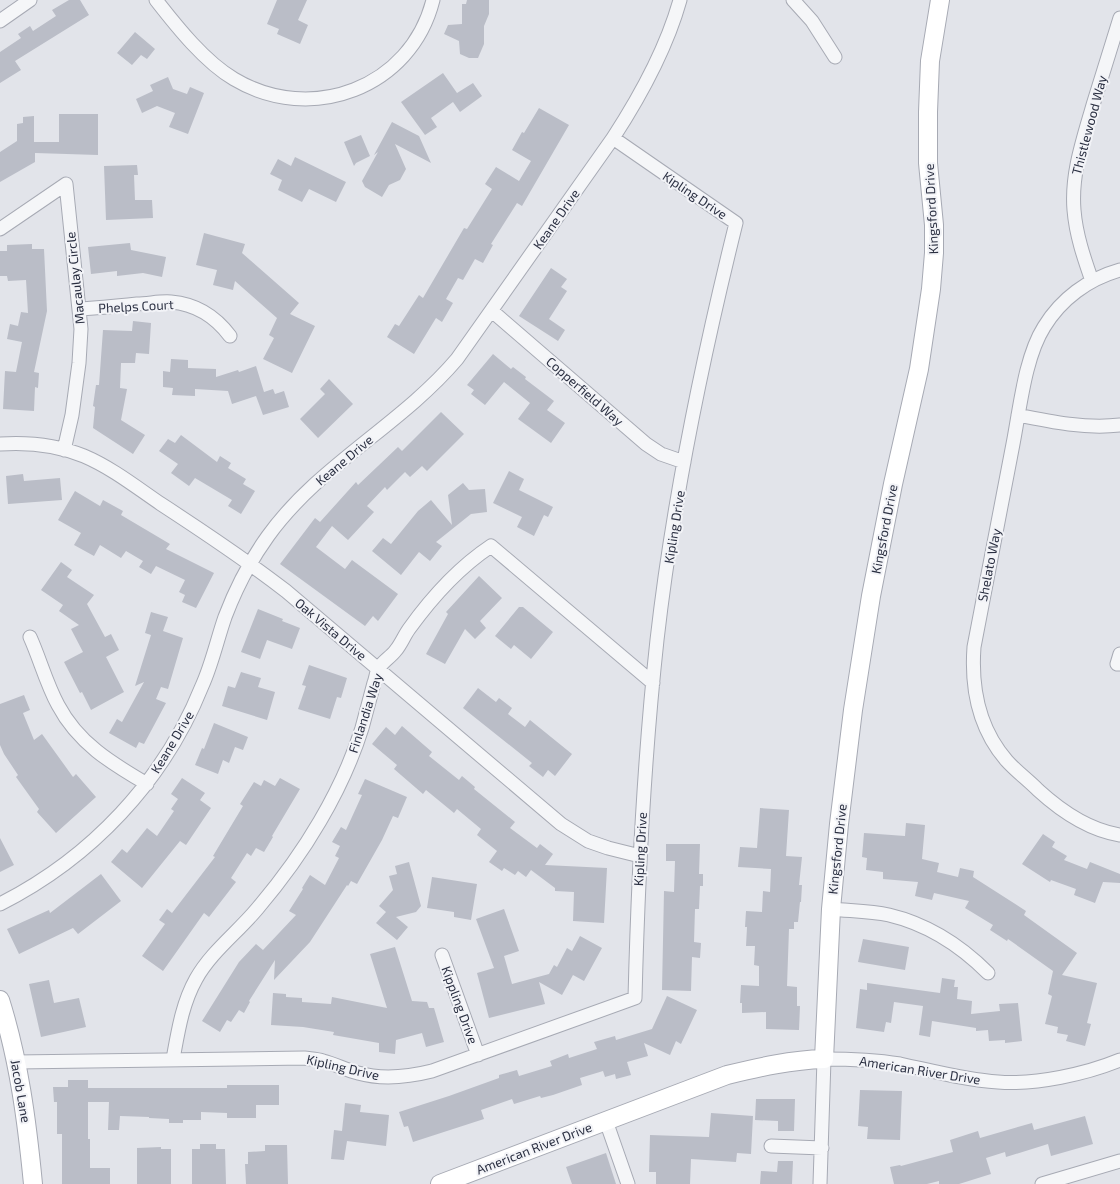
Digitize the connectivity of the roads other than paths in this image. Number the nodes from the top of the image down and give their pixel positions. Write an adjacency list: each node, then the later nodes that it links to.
1 (30, 0): 8 (street)
2 (156, 0): 3 (street)
3 (433, 0)
4 (680, 0): 10 (street, Keane Drive)
5 (793, 0): 9 (street)
6 (940, 0): 32 (street, Kingsford Drive)
7 (1120, 18): 13 (street, Thistlewood Way)
8 (0, 21)
9 (834, 57)
10 (613, 138): 15 (street, Keane Drive); 21 (street, Kipling Drive)
11 (0, 228): 14 (street, Macaulay Circle)
12 (1120, 270): 13 (street, Shelato Way)
13 (1092, 281): 17 (street, Shelato Way)
14 (79, 309): 16 (street, Phelps Court); 20 (street, Macaulay Circle)
15 (492, 311): 21 (street, Copperfield Way); 22 (street, Keane Drive)
16 (230, 336)
17 (1018, 415): 18 (street); 29 (street, Shelato Way)
18 (1120, 424)
19 (0, 444): 20 (street, Oak Vista Drive)
20 (64, 450): 22 (street, Oak Vista Drive)
21 (684, 462): 27 (street, Kipling Drive)
22 (250, 563): 26 (street, Oak Vista Drive); 28 (street, Keane Drive)
23 (30, 637): 28 (street)
24 (1120, 654): 25 (street)
25 (1120, 664)
26 (378, 669): 27 (street, Finlandia Way); 30 (street, Oak Vista Drive); 38 (street, Finlandia Way)
27 (653, 683): 30 (street, Kipling Drive)
28 (147, 784): 31 (street, Keane Drive)
29 (1120, 835)
30 (640, 856): 36 (street, Kipling Drive)
31 (0, 904)
32 (831, 909): 34 (street); 37 (street, Kingsford Drive)
33 (442, 955): 36 (street, Kippling Drive)
34 (988, 973)
35 (0, 1000): 40 (street, Jacob Lane)
36 (478, 1055): 38 (street, Kipling Drive)
37 (824, 1059): 39 (street, American River Drive); 41 (street, American River Drive); 43 (street)
38 (174, 1060): 40 (street, Kipling Drive)
39 (1120, 1060)
40 (16, 1062): 45 (street, Jacob Lane)
41 (606, 1121): 46 (street, American River Drive); 47 (street, American River Drive)
42 (771, 1146): 43 (street)
43 (822, 1148): 48 (street)
44 (1120, 1161): 49 (street)
45 (33, 1184)
46 (440, 1184)
47 (628, 1184)
48 (820, 1184)
49 (1042, 1184)

